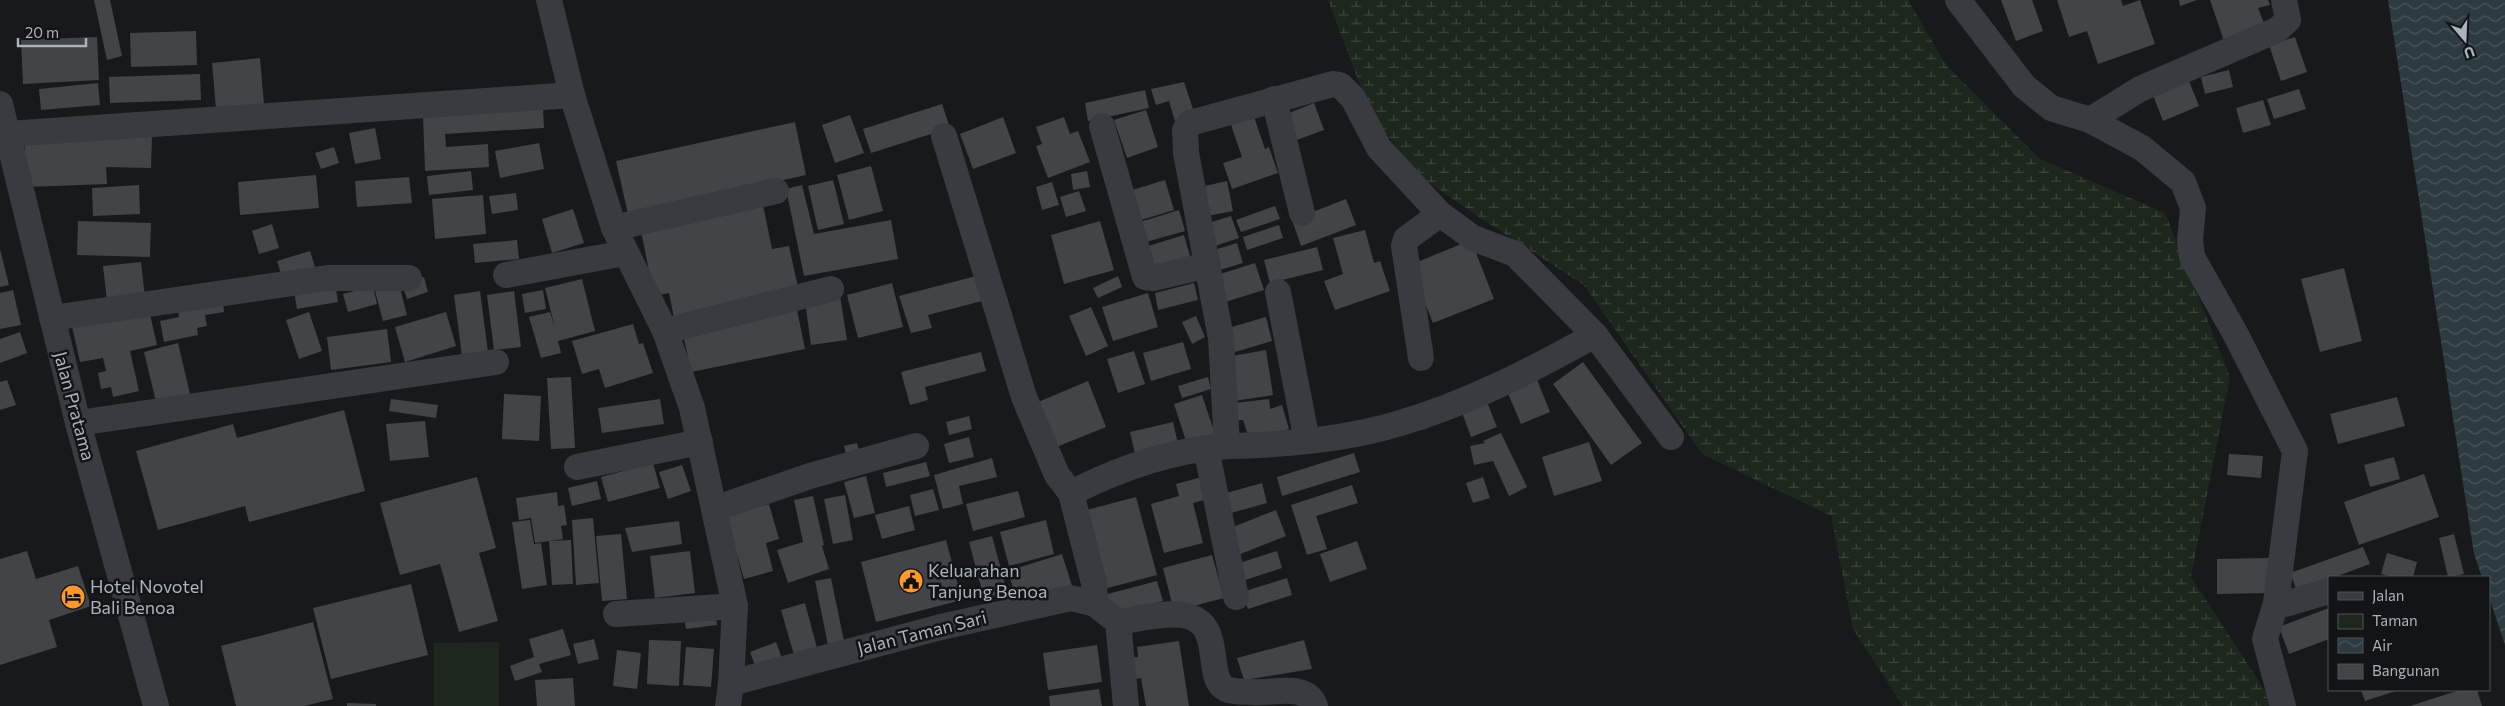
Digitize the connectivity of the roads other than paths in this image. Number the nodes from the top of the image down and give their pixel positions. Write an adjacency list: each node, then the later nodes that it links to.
1 (549, 0): 4 (street)
2 (2284, 0): 7 (street)
3 (1962, 2): 7 (street)
4 (572, 95): 9 (street); 15 (street)
5 (1274, 99): 13 (street); 14 (street); 17 (street)
6 (0, 104): 9 (street, Jalan Pratama)
7 (2090, 120): 38 (street)
8 (1102, 126): 17 (street)
9 (8, 134): 12 (street, Jalan Pratama)
10 (944, 136): 34 (street)
11 (776, 191): 15 (street)
12 (12, 192): 22 (street, Jalan Pratama)
13 (1302, 213)
14 (1440, 214): 24 (street); 25 (street)
15 (614, 228): 16 (street)
16 (625, 253): 18 (street); 23 (street)
17 (1208, 265): 32 (street)
18 (506, 274)
19 (409, 278): 22 (street)
20 (832, 289): 23 (street)
21 (1278, 292): 29 (street)
22 (52, 318): 27 (street, Jalan Pratama)
23 (665, 331): 30 (street)
24 (1595, 335): 28 (street); 29 (street)
25 (1421, 358)
26 (496, 362): 27 (street)
27 (78, 422): 44 (street, Jalan Pratama)
28 (1671, 437)
29 (1308, 441): 32 (street)
30 (700, 442): 33 (street); 35 (street)
31 (916, 446): 35 (street)
32 (1216, 447): 34 (street); 37 (street)
33 (577, 466)
34 (1070, 493): 39 (street)
35 (714, 509): 40 (street)
36 (2328, 591): 38 (street)
37 (1236, 596)
38 (2276, 603): 47 (street)
39 (1095, 604): 42 (street, Jalan Taman Sari); 43 (street, Jalan Taman Sari)
40 (735, 606): 41 (street); 43 (street)
41 (616, 614)
42 (1118, 622): 45 (street); 46 (street)
43 (730, 694)
44 (156, 706)
45 (1126, 706)
46 (1315, 706)
47 (2283, 706)

